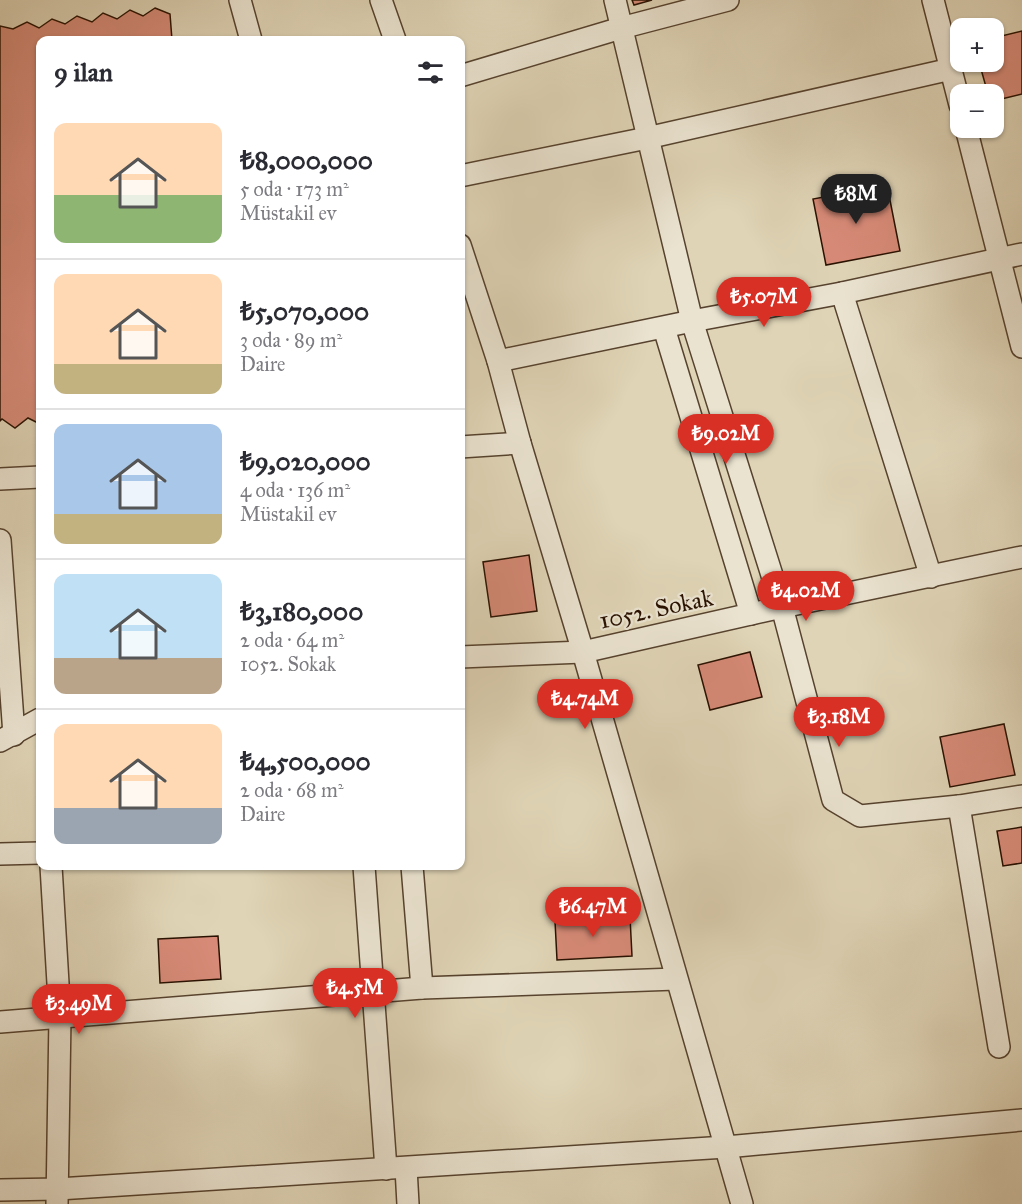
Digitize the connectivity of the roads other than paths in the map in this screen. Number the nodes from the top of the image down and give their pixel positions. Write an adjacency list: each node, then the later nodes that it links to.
1 (240, 0): 7 (street)
2 (381, 0): 8 (street)
3 (615, 0): 6 (street)
4 (728, 0): 6 (street)
5 (933, 0): 9 (street)
6 (621, 28): 11 (street); 12 (street)
7 (250, 36)
8 (394, 36)
9 (950, 65)
10 (950, 69): 12 (street)
11 (465, 75)
12 (647, 138): 14 (street); 19 (street)
13 (969, 138): 16 (street)
14 (465, 175)
15 (1022, 254): 16 (street)
16 (999, 258): 18 (street); 21 (street)
17 (465, 260): 22 (street)
18 (842, 293): 19 (street); 29 (street)
19 (692, 321): 20 (street); 30 (street)
20 (664, 328): 22 (street); 31 (street)
21 (1022, 347)
22 (498, 361): 23 (street)
23 (520, 443): 24 (street); 32 (street)
24 (465, 447)
25 (36, 477): 26 (street)
26 (0, 479)
27 (0, 540): 35 (street)
28 (1022, 557): 29 (street, 1052. Sokak)
29 (931, 577): 30 (street, 1052. Sokak)
30 (782, 607): 31 (street, 1052. Sokak); 37 (street)
31 (751, 614): 32 (street, 1052. Sokak)
32 (583, 651): 33 (street, 1052. Sokak); 43 (street)
33 (465, 657)
34 (36, 726): 35 (street)
35 (7, 738)
36 (1022, 796): 37 (street)
37 (959, 806): 48 (street)
38 (36, 853): 39 (street)
39 (0, 854)
40 (51, 870): 46 (street)
41 (364, 870): 45 (street)
42 (412, 870): 44 (street)
43 (676, 979): 44 (street); 50 (street)
44 (422, 988): 45 (street)
45 (372, 993): 46 (street); 51 (street)
46 (60, 1017): 47 (street); 53 (street)
47 (0, 1022)
48 (999, 1047)
49 (1022, 1120): 50 (street)
50 (726, 1147): 51 (street); 55 (street)
51 (396, 1168): 53 (street); 54 (street)
52 (0, 1190): 53 (street)
53 (57, 1196)
54 (408, 1204)
55 (742, 1204)

